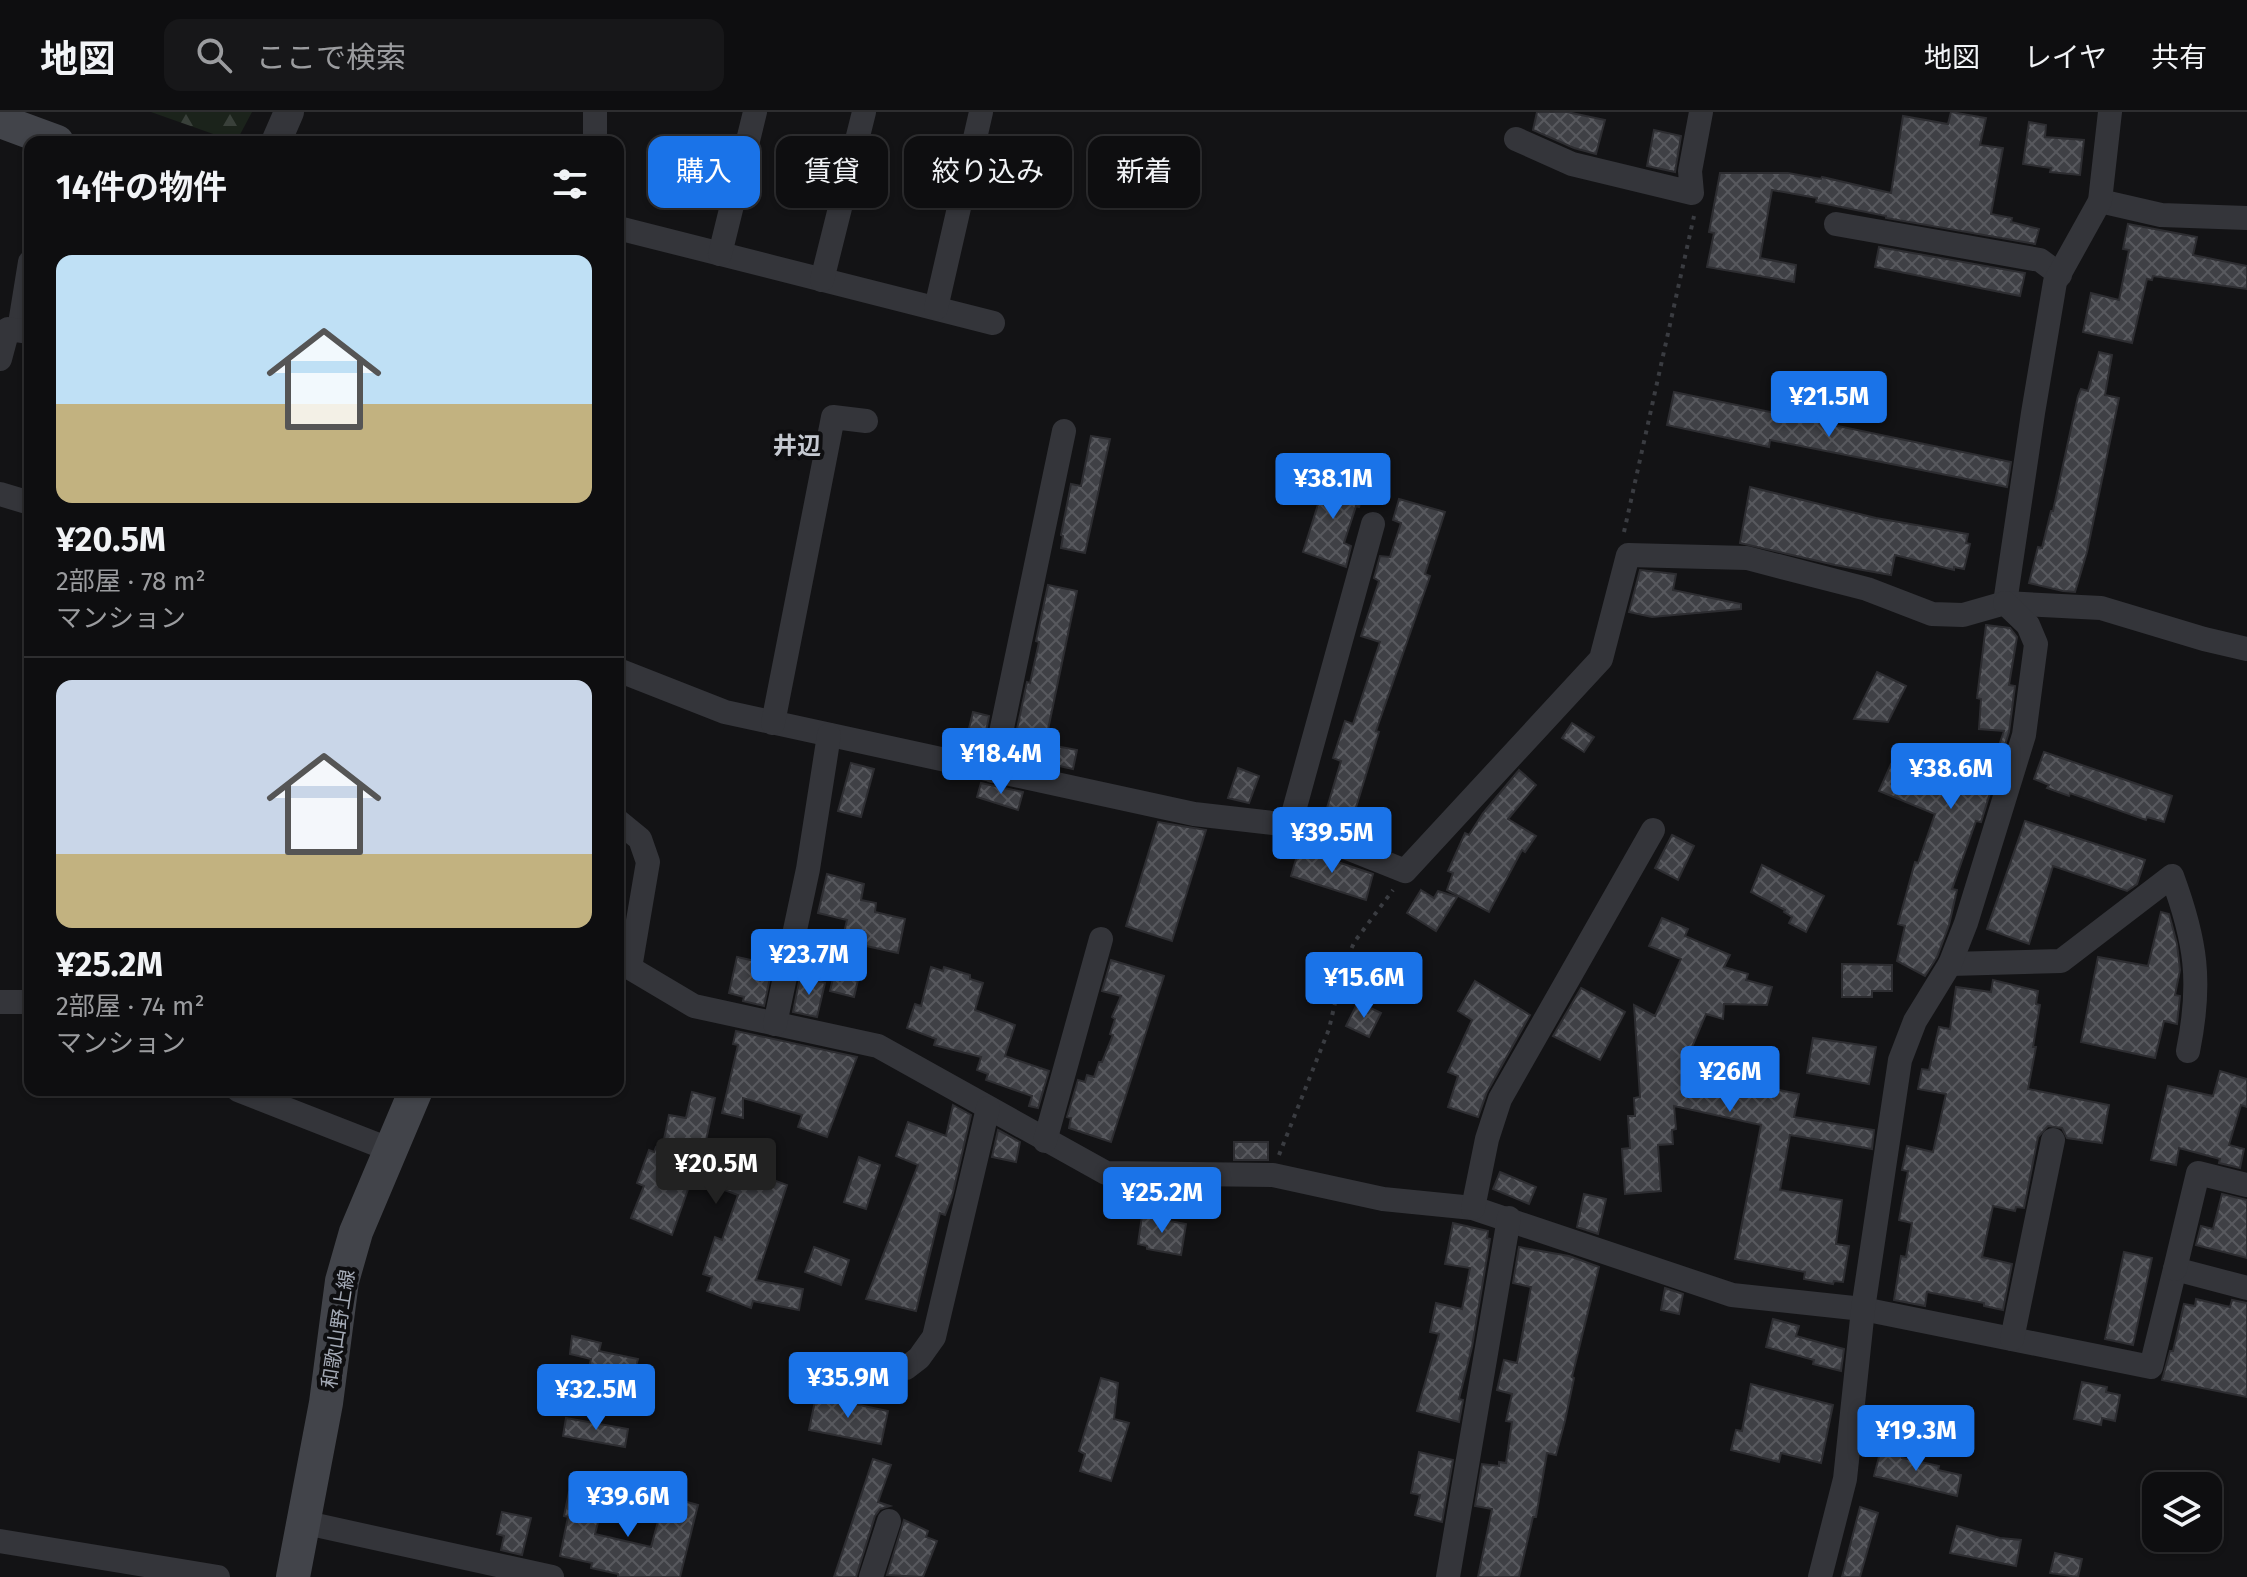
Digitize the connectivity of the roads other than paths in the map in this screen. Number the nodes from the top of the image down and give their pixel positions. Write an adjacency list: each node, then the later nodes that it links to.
1 (289, 112): 10 (street)
2 (595, 112): 11 (street)
3 (755, 112): 17 (street)
4 (864, 112): 19 (street)
5 (981, 112): 20 (street)
6 (1701, 112): 12 (street)
7 (2110, 112): 13 (street)
8 (0, 121): 9 (main road)
9 (41, 136)
10 (279, 136)
11 (595, 136)
12 (1516, 139)
13 (2100, 201): 14 (street); 18 (street)
14 (2247, 218)
15 (1836, 224): 18 (street)
16 (624, 230): 17 (street)
17 (720, 254): 19 (street)
18 (2060, 275): 29 (street)
19 (822, 280): 20 (street)
20 (936, 308): 21 (street)
21 (993, 323)
22 (24, 331): 23 (street)
23 (0, 359)
24 (866, 421): 32 (street)
25 (1064, 431): 34 (street)
26 (0, 494): 27 (street)
27 (24, 501)
28 (1373, 524): 35 (street)
29 (2005, 603): 30 (street); 35 (street); 39 (street)
30 (2247, 649)
31 (624, 672): 32 (street)
32 (773, 723): 33 (street)
33 (829, 735): 34 (street); 42 (street)
34 (993, 771): 35 (street)
35 (1290, 825)
36 (624, 826): 42 (street)
37 (1653, 830): 51 (street)
38 (1101, 939): 48 (street)
39 (1950, 964): 43 (street); 55 (street)
40 (0, 1002): 41 (street)
41 (24, 1002)
42 (775, 1024): 46 (street)
43 (2188, 1051)
44 (253, 1096): 49 (street)
45 (414, 1096): 49 (main road, 和歌山野上線)
46 (988, 1108): 48 (street); 57 (street)
47 (2053, 1140): 56 (street)
48 (1045, 1141): 51 (street)
49 (391, 1150): 59 (main road, 和歌山野上線)
50 (2247, 1185): 53 (street)
51 (1473, 1208): 52 (street)
52 (1509, 1218): 55 (street); 66 (street)
53 (2175, 1269): 54 (street); 56 (street)
54 (2247, 1288)
55 (1863, 1309): 56 (street); 67 (street)
56 (2012, 1339)
57 (906, 1368)
58 (889, 1521): 65 (street)
59 (302, 1522): 61 (street); 63 (main road, 和歌山野上線)
60 (0, 1541): 62 (street)
61 (518, 1573): 64 (street)
62 (218, 1577)
63 (293, 1577)
64 (552, 1577)
65 (871, 1577)
66 (1448, 1577)
67 (1820, 1577)

